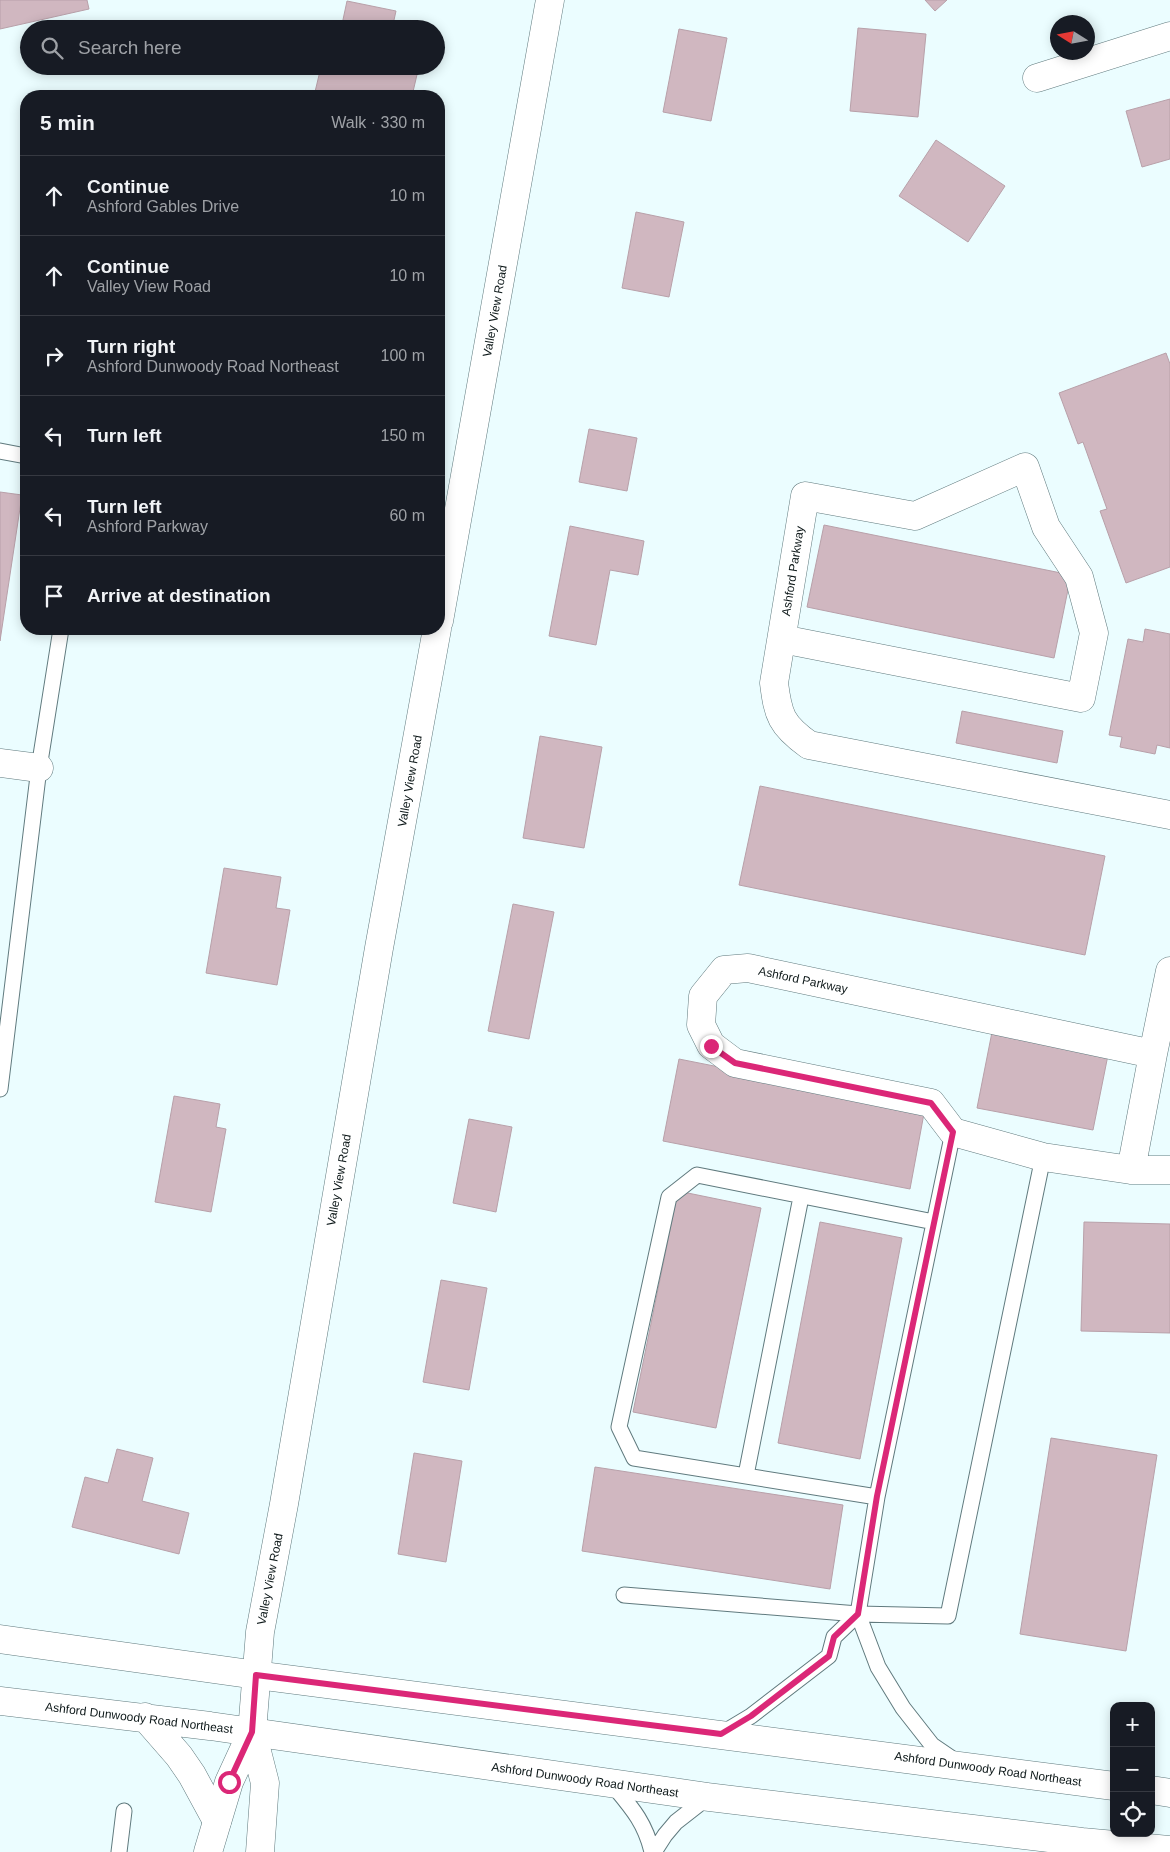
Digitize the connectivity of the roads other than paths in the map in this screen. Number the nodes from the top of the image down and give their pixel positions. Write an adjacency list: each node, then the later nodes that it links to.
1 (550, 0): 6 (street, Valley View Road)
2 (1170, 36): 3 (street)
3 (1037, 78)
4 (0, 451): 5 (lane)
5 (20, 455)
6 (445, 587)
7 (60, 635): 11 (lane)
8 (436, 635): 27 (street, Valley View Road)
9 (782, 639): 9 (street, Ashford Parkway); 12 (street, Ashford Parkway)
10 (0, 763): 11 (street)
11 (39, 768): 15 (lane)
12 (1170, 815)
13 (1170, 971): 14 (street)
14 (1153, 1054): 16 (street, Ashford Parkway); 18 (street)
15 (0, 1089)
16 (953, 1132): 17 (street); 21 (lane)
17 (1043, 1157): 18 (street); 25 (lane)
18 (1131, 1170): 19 (street)
19 (1170, 1170)
20 (801, 1197): 21 (lane); 22 (lane); 22 (lane)
21 (934, 1222): 23 (lane)
22 (746, 1475): 23 (lane)
23 (877, 1496): 25 (lane)
24 (624, 1595): 25 (lane)
25 (858, 1614): 31 (lane); 32 (lane)
26 (0, 1639): 27 (street, Ashford Dunwoody Road Northeast)
27 (256, 1675): 30 (street, Valley View Road); 31 (street, Ashford Dunwoody Road Northeast)
28 (0, 1701): 29 (street, Ashford Dunwoody Road Northeast)
29 (146, 1717): 30 (street, Ashford Dunwoody Road Northeast); 39 (street)
30 (252, 1732): 33 (street, Ashford Dunwoody Road Northeast); 39 (street); 42 (street)
31 (721, 1734): 32 (street, Ashford Dunwoody Road Northeast)
32 (962, 1766): 34 (street, Ashford Dunwoody Road Northeast)
33 (611, 1783): 37 (street, Ashford Dunwoody Road Northeast); 43 (lane)
34 (1110, 1785)
35 (1155, 1791): 36 (street)
36 (1170, 1793)
37 (708, 1797): 40 (street, Ashford Dunwoody Road Northeast); 43 (lane)
38 (124, 1811): 41 (lane)
39 (207, 1843)
40 (1170, 1850)
41 (119, 1852)
42 (260, 1852)
43 (653, 1852)

